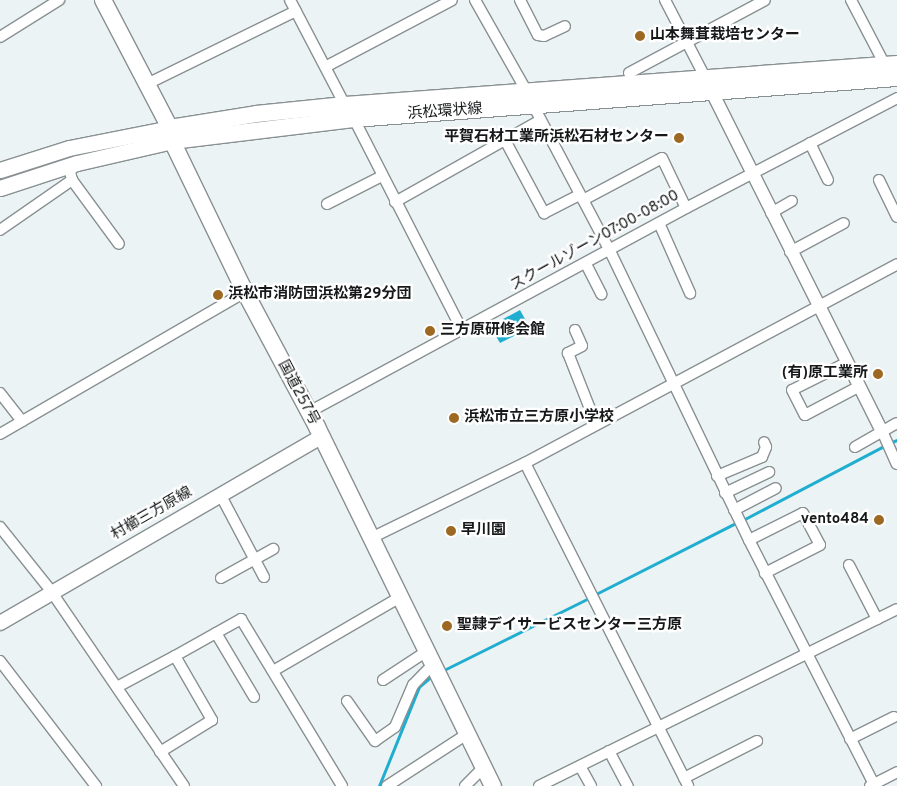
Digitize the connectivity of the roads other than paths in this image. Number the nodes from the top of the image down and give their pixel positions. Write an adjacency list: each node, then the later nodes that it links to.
1 (59, 0): 12 (street)
2 (103, 0): 18 (highway, 国道257号)
3 (290, 0): 10 (street)
4 (452, 0): 14 (street)
5 (475, 0): 21 (street)
6 (520, 0): 11 (street)
7 (665, 0): 13 (street)
8 (765, 0): 13 (street)
9 (851, 0): 16 (street)
10 (296, 11): 14 (street); 18 (street)
11 (565, 26)
12 (0, 37)
13 (686, 42): 15 (street); 17 (street)
14 (327, 66): 22 (street)
15 (629, 73)
16 (893, 75): 17 (highway, 浜松環状線); 19 (highway, 浜松環状線)
17 (704, 77): 19 (street); 21 (highway, 浜松環状線)
18 (145, 85): 24 (highway, 国道257号)
19 (712, 92): 21 (highway, 浜松環状線); 29 (street)
20 (897, 98): 26 (street, スクールゾーン07:00-08:00)
21 (530, 99): 22 (highway, 浜松環状線); 23 (street)
22 (349, 112): 24 (highway, 浜松環状線); 30 (street)
23 (540, 121): 25 (street); 35 (street)
24 (171, 134): 27 (main road, 浜松環状線); 28 (main road, 浜松環状線); 50 (highway, 国道257号)
25 (506, 142): 35 (street); 37 (street)
26 (810, 143): 29 (street, スクールゾーン07:00-08:00); 32 (street)
27 (77, 163): 31 (street); 34 (main road, 浜松環状線)
28 (0, 170)
29 (754, 172): 39 (street, スクールゾーン07:00-08:00); 40 (street)
30 (382, 176): 37 (street); 38 (street)
31 (72, 180): 44 (street); 45 (street)
32 (828, 180)
33 (879, 180): 41 (street)
34 (0, 188)
35 (581, 197): 39 (street); 46 (street)
36 (792, 201): 40 (street)
37 (394, 202): 54 (street)
38 (327, 204)
39 (686, 208): 42 (street, スクールゾーン07:00-08:00)
40 (771, 213): 47 (street)
41 (897, 216)
42 (660, 223): 46 (street, スクールゾーン07:00-08:00); 51 (street)
43 (844, 223): 47 (street)
44 (0, 230)
45 (119, 244)
46 (608, 249): 48 (street, スクールゾーン07:00-08:00); 57 (street)
47 (790, 252): 53 (street)
48 (586, 264): 52 (street); 54 (street, スクールゾーン07:00-08:00)
49 (897, 264): 53 (street)
50 (246, 292): 60 (highway, 国道257号); 61 (street)
51 (690, 293)
52 (601, 294)
53 (817, 306): 56 (street); 57 (street)
54 (462, 330): 60 (street, スクールゾーン07:00-08:00)
55 (576, 330): 63 (street)
56 (846, 363): 58 (street); 58 (street)
57 (672, 384): 63 (street); 72 (street)
58 (858, 387): 66 (street)
59 (0, 393): 61 (street)
60 (309, 412): 65 (highway, 国道257号)
61 (22, 421): 64 (street)
62 (897, 423): 66 (street)
63 (596, 424): 69 (street)
64 (0, 434)
65 (321, 436): 75 (main road, 村櫛三方原線); 78 (highway, 国道257号)
66 (886, 441): 68 (street); 70 (street)
67 (764, 442): 72 (street)
68 (855, 447)
69 (525, 464): 78 (street); 102 (street)
70 (897, 464)
71 (769, 472): 74 (street)
72 (717, 476): 74 (street)
73 (776, 488): 76 (street)
74 (726, 493): 76 (street)
75 (220, 494): 81 (street); 86 (main road, 村櫛三方原線)
76 (739, 520): 79 (street)
77 (0, 527): 86 (street)
78 (371, 538): 87 (highway, 国道257号)
79 (749, 540): 83 (street); 83 (street)
80 (273, 549): 81 (street)
81 (254, 559): 84 (street); 85 (street)
82 (849, 565): 89 (street)
83 (766, 573): 92 (street)
84 (264, 577)
85 (221, 578)
86 (51, 592): 90 (main road, 村櫛三方原線); 98 (street)
87 (400, 597): 95 (highway, 国道257号); 96 (street)
88 (897, 609): 89 (street)
89 (877, 619): 92 (street)
90 (0, 623)
91 (216, 633): 93 (street); 96 (street); 99 (street)
92 (806, 654): 102 (street); 104 (street)
93 (175, 656): 98 (street); 107 (street)
94 (0, 661): 114 (street)
95 (434, 666): 97 (street); 100 (street); 103 (highway, 国道257号)
96 (273, 671): 116 (street)
97 (383, 680)
98 (117, 687): 107 (street)
99 (254, 697)
100 (346, 701)
101 (894, 717): 104 (street)
102 (658, 727): 106 (street); 111 (street)
103 (466, 734): 109 (highway, 国道257号); 117 (street)
104 (850, 739): 113 (street)
105 (757, 741): 111 (street)
106 (610, 751): 108 (street); 122 (street)
107 (160, 752): 112 (street)
108 (580, 766): 120 (street); 121 (street)
109 (484, 767): 118 (street); 119 (highway, 国道257号)
110 (897, 772): 113 (street)
111 (686, 782)
112 (182, 783): 115 (street)
113 (873, 785)
114 (96, 786)
115 (171, 786)
116 (342, 786)
117 (387, 786)
118 (465, 786)
119 (494, 786)
120 (539, 786)
121 (591, 786)
122 (628, 786)

